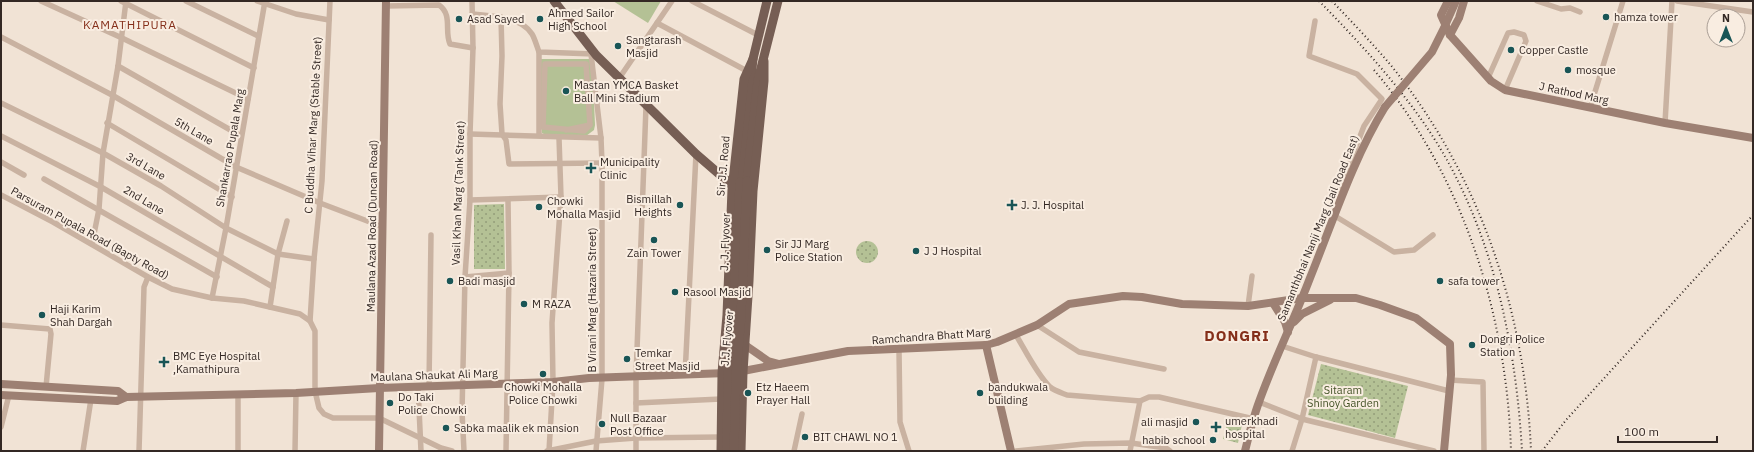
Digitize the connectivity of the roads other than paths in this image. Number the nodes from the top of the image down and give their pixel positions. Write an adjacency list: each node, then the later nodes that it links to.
1 (41, 1): 33 (street)
2 (186, 1): 31 (street)
3 (257, 1): 19 (street)
4 (330, 1): 26 (street, C Buddha Vihar Marg (Stable Street))
5 (472, 1): 24 (street, Vasil Khan Marg (Tank Street))
6 (554, 1): 36 (main road)
7 (672, 1): 28 (street)
8 (692, 1): 29 (street)
9 (767, 1): 29 (main road)
10 (778, 1): 38 (main road)
11 (1448, 1): 30 (street, J Rathod Marg)
12 (1456, 1): 77 (street, Samanthbhai Nanji Marg (Jail Road East), bridge)
13 (1464, 1): 30 (street)
14 (1537, 1): 22 (street)
15 (1623, 1): 49 (street)
16 (1672, 1): 51 (street)
17 (1676, 1): 23 (street)
18 (124, 2): 33 (street); 40 (street)
19 (265, 3): 26 (street); 31 (street, Shankarrao Pupala Marg)
20 (429, 3): 21 (street); 34 (street)
21 (386, 4): 81 (street, Maulana Azad Road (Duncan Road))
22 (1580, 12)
23 (1753, 12)
24 (472, 14): 25 (street); 34 (street, Vasil Khan Marg (Tank Street))
25 (501, 17): 35 (street); 54 (street)
26 (329, 20): 76 (street, C Buddha Vihar Marg (Stable Street))
27 (1314, 21): 77 (street)
28 (657, 23): 41 (street); 42 (street)
29 (758, 35): 37 (main road)
30 (1450, 35): 43 (street, J Rathod Marg)
31 (258, 36): 40 (street, Shankarrao Pupala Marg)
32 (1, 37): 45 (street, 5th Lane)
33 (122, 38): 39 (street); 46 (street)
34 (473, 48): 53 (street, Vasil Khan Marg (Tank Street))
35 (539, 52): 36 (street); 55 (street)
36 (593, 54): 42 (main road); 59 (street, B Virani Marg (Hazaria Street))
37 (753, 59): 41 (main road, Sir J.J. Road); 69 (main road, J. J. Flyover)
38 (764, 61): 69 (main road, J.J. Flyover); 106 (main road)
39 (118, 66): 45 (street); 57 (street)
40 (254, 68): 46 (street, Shankarrao Pupala Marg)
41 (747, 71): 69 (main road, Sir J.J. Road)
42 (620, 77): 48 (main road)
43 (1488, 78): 44 (street, J Rathod Marg); 44 (street)
44 (1506, 90): 49 (street, J Rathod Marg)
45 (112, 95): 50 (street); 66 (street, 5th Lane)
46 (248, 99): 57 (street, Shankarrao Pupala Marg)
47 (1, 103): 61 (street, 3rd Lane)
48 (646, 106): 62 (main road); 116 (street)
49 (1590, 108): 51 (street, J Rathod Marg)
50 (107, 123): 61 (street); 72 (street)
51 (1665, 123): 60 (street, J Rathod Marg)
52 (566, 130): 52 (street)
53 (470, 134): 54 (street); 74 (street, Vasil Khan Marg (Tank Street))
54 (502, 134): 55 (street); 65 (street)
55 (538, 135): 58 (street)
56 (1, 136): 70 (street, 2nd Lane)
57 (241, 136): 66 (street, Shankarrao Pupala Marg)
58 (559, 138): 59 (street); 65 (street)
59 (601, 138): 64 (street, B Virani Marg (Hazaria Street))
60 (1753, 138)
61 (103, 153): 70 (street); 82 (street, 3rd Lane)
62 (696, 154): 69 (main road); 115 (street)
63 (1, 162): 67 (street)
64 (602, 163): 65 (street); 117 (street, B Virani Marg (Hazaria Street))
65 (561, 164): 73 (street)
66 (236, 167): 72 (street, Shankarrao Pupala Marg); 76 (street, 5th Lane)
67 (24, 175)
68 (44, 179): 78 (street)
69 (740, 183): 114 (main road, Sir J.J. Road); 163 (main road, J. J. Flyover, bridge); 164 (main road, J.J. Flyover, bridge)
70 (101, 186): 78 (street); 87 (street, 2nd Lane)
71 (1, 195): 85 (street, Parsuram Pupala Road (Bapty Road))
72 (232, 197): 82 (street, Shankarrao Pupala Marg)
73 (561, 198): 75 (street); 119 (street)
74 (470, 200): 75 (street); 93 (street, Vasil Khan Marg (Tank Street))
75 (508, 200): 89 (street)
76 (320, 203): 81 (street, 5th Lane); 88 (street, C Buddha Vihar Marg (Stable Street))
77 (1340, 204): 79 (street, Samanthbhai Nanji Marg (Jail Road East))
78 (99, 209): 85 (street); 92 (street)
79 (1335, 216): 84 (street); 96 (street, Samanthbhai Nanji Marg (Jail Road East))
80 (287, 221): 86 (street)
81 (383, 227): 126 (street, Maulana Azad Road (Duncan Road))
82 (226, 228): 86 (street, 3rd Lane); 87 (street, Shankarrao Pupala Marg)
83 (431, 235): 125 (street)
84 (1433, 235)
85 (92, 244): 91 (street, Parsuram Pupala Road (Bapty Road))
86 (278, 254): 88 (street, 3rd Lane); 94 (street)
87 (221, 257): 92 (street, Shankarrao Pupala Marg); 94 (street, 2nd Lane)
88 (314, 259): 101 (street, C Buddha Vihar Marg (Stable Street))
89 (509, 273): 93 (street); 120 (street)
90 (1252, 276): 99 (street)
91 (148, 277): 95 (street, Parsuram Pupala Road (Bapty Road)); 133 (street)
92 (217, 277): 95 (street, Shankarrao Pupala Marg)
93 (465, 277): 122 (street, Vasil Khan Marg (Tank Street))
94 (273, 287): 100 (street)
95 (212, 298): 100 (street, Parsuram Pupala Road (Bapty Road))
96 (1302, 298): 97 (street, Ramchandra Bhatt Marg); 98 (street, Ramchandra Bhatt Marg); 104 (street, Samanthbhai Nanji Marg (Jail Road East))
97 (1335, 298): 104 (street); 118 (street, Ramchandra Bhatt Marg)
98 (1273, 303): 99 (street, Ramchandra Bhatt Marg); 104 (street)
99 (1248, 306): 103 (street, Ramchandra Bhatt Marg)
100 (270, 307): 101 (street, Parsuram Pupala Road (Bapty Road))
101 (310, 321): 127 (street)
102 (1, 325): 123 (street)
103 (1037, 325): 105 (street, Ramchandra Bhatt Marg); 112 (street)
104 (1289, 328): 108 (street, Samanthbhai Nanji Marg (Jail Road East))
105 (1016, 335): 107 (street, Ramchandra Bhatt Marg); 136 (street)
106 (745, 345): 111 (street); 113 (main road)
107 (986, 345): 109 (street, Ramchandra Bhatt Marg); 168 (street)
108 (1282, 346): 110 (street); 137 (street, Samanthbhai Nanji Marg (Jail Road East))
109 (899, 350): 111 (street, Ramchandra Bhatt Marg); 167 (street)
110 (1316, 357): 128 (street); 142 (street)
111 (781, 365): 113 (street, Ramchandra Bhatt Marg)
112 (1164, 369)
113 (743, 372): 114 (street, Maulana Shaukat Ali Marg); 165 (main road)
114 (722, 373): 115 (street, Maulana Shaukat Ali Marg); 134 (main road, Sir J.J. Road)
115 (685, 375): 116 (street, Maulana Shaukat Ali Marg)
116 (636, 377): 117 (street, Maulana Shaukat Ali Marg); 138 (street)
117 (602, 379): 119 (street, Maulana Shaukat Ali Marg); 147 (street, B Virani Marg (Hazaria Street))
118 (1450, 380): 128 (street); 177 (street)
119 (553, 382): 120 (street, Maulana Shaukat Ali Marg); 159 (street)
120 (508, 383): 122 (street, Maulana Shaukat Ali Marg); 158 (street)
121 (1, 384): 123 (street, Maulana Shaukat Ali Marg)
122 (464, 385): 125 (street, Maulana Shaukat Ali Marg); 157 (street, Vasil Khan Marg (Tank Street))
123 (46, 387): 132 (street, Maulana Shaukat Ali Marg)
124 (418, 387): 125 (street, Maulana Shaukat Ali Marg); 126 (street, Maulana Shaukat Ali Marg); 145 (street)
125 (429, 387)
126 (379, 388): 127 (street, Maulana Shaukat Ali Marg); 140 (street, Maulana Azad Road (Duncan Road))
127 (315, 391): 129 (street, Maulana Shaukat Ali Marg); 140 (street)
128 (1449, 392): 176 (street)
129 (296, 393): 130 (street, Maulana Shaukat Ali Marg); 153 (street)
130 (238, 394): 133 (street, Maulana Shaukat Ali Marg); 152 (street)
131 (5, 395): 135 (street, Maulana Shaukat Ali Marg); 143 (street)
132 (126, 397): 133 (street, Maulana Shaukat Ali Marg); 135 (street, Maulana Shaukat Ali Marg)
133 (142, 397): 151 (street)
134 (721, 399): 138 (street); 144 (main road, Sir J.J. Road)
135 (91, 400): 150 (street)
136 (1140, 402): 141 (street); 148 (street)
137 (1259, 402): 141 (street, Samanthbhai Nanji Marg (Jail Road East)); 142 (street)
138 (636, 403): 146 (street)
139 (802, 414): 166 (street)
140 (380, 418): 145 (street); 154 (street, Maulana Azad Road (Duncan Road))
141 (1254, 419): 173 (street, Samanthbhai Nanji Marg (Jail Road East))
142 (1302, 419): 174 (street); 175 (street)
143 (1, 427)
144 (721, 437): 146 (street); 162 (main road, Sir J.J. Road)
145 (420, 438): 155 (street); 156 (street)
146 (636, 438): 147 (street); 161 (street)
147 (596, 441): 159 (street); 160 (street, B Virani Marg (Hazaria Street))
148 (1131, 443): 149 (street); 171 (street); 172 (street)
149 (1084, 444): 169 (street); 170 (street)
150 (83, 451)
151 (139, 451)
152 (238, 451)
153 (295, 451)
154 (379, 451)
155 (421, 451)
156 (452, 451)
157 (464, 451)
158 (506, 451)
159 (548, 451)
160 (596, 451)
161 (636, 451)
162 (720, 451)
163 (727, 451)
164 (734, 451)
165 (741, 451)
166 (794, 451)
167 (909, 451)
168 (1011, 451)
169 (1016, 451)
170 (1084, 451)
171 (1130, 451)
172 (1170, 451)
173 (1245, 451)
174 (1292, 451)
175 (1434, 451)
176 (1444, 451)
177 (1484, 451)

